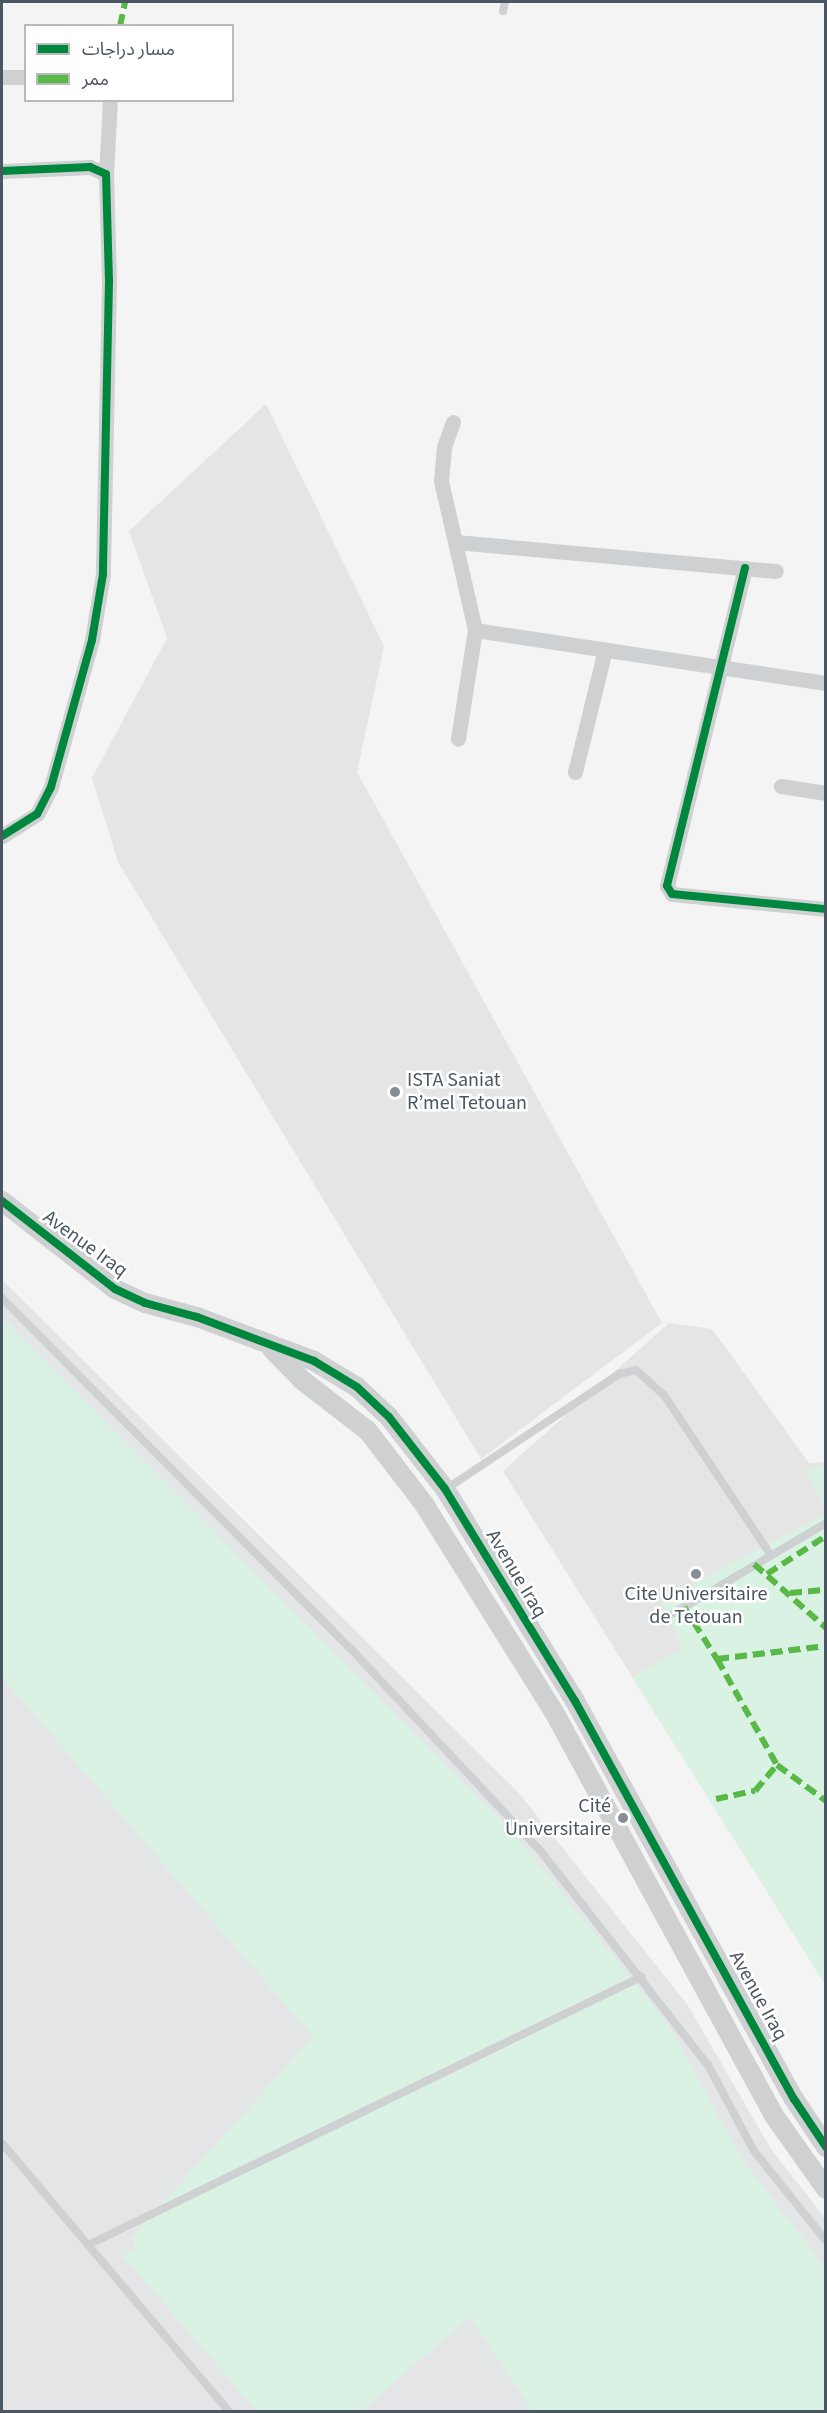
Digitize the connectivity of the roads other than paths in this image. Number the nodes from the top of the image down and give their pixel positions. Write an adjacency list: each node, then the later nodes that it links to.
1 (505, 2): 2 (lane)
2 (503, 11)
3 (2, 77): 4 (street)
4 (24, 77)
5 (110, 102): 7 (street)
6 (2, 171): 7 (street)
7 (106, 174): 20 (street)
8 (453, 422): 9 (street)
9 (456, 542): 10 (street); 12 (street)
10 (745, 568): 11 (street); 14 (street)
11 (776, 571)
12 (475, 630): 13 (street); 16 (street)
13 (605, 650): 14 (street); 17 (street)
14 (721, 668): 15 (street); 21 (street)
15 (825, 683)
16 (458, 739)
17 (575, 772)
18 (781, 786): 19 (street)
19 (825, 793)
20 (2, 836)
21 (825, 909)
22 (2, 1201): 24 (street, Avenue Iraq)
23 (2, 1298): 29 (lane)
24 (270, 1347): 25 (street, Avenue Iraq); 32 (street, Avenue Iraq)
25 (445, 1490): 27 (lane); 31 (street, Avenue Iraq)
26 (825, 1523): 27 (lane)
27 (770, 1554): 28 (lane)
28 (674, 1613)
29 (641, 1977): 33 (lane); 34 (lane)
30 (2, 2143): 34 (lane)
31 (825, 2146)
32 (825, 2189)
33 (825, 2241)
34 (88, 2245): 35 (lane)
35 (229, 2412)

